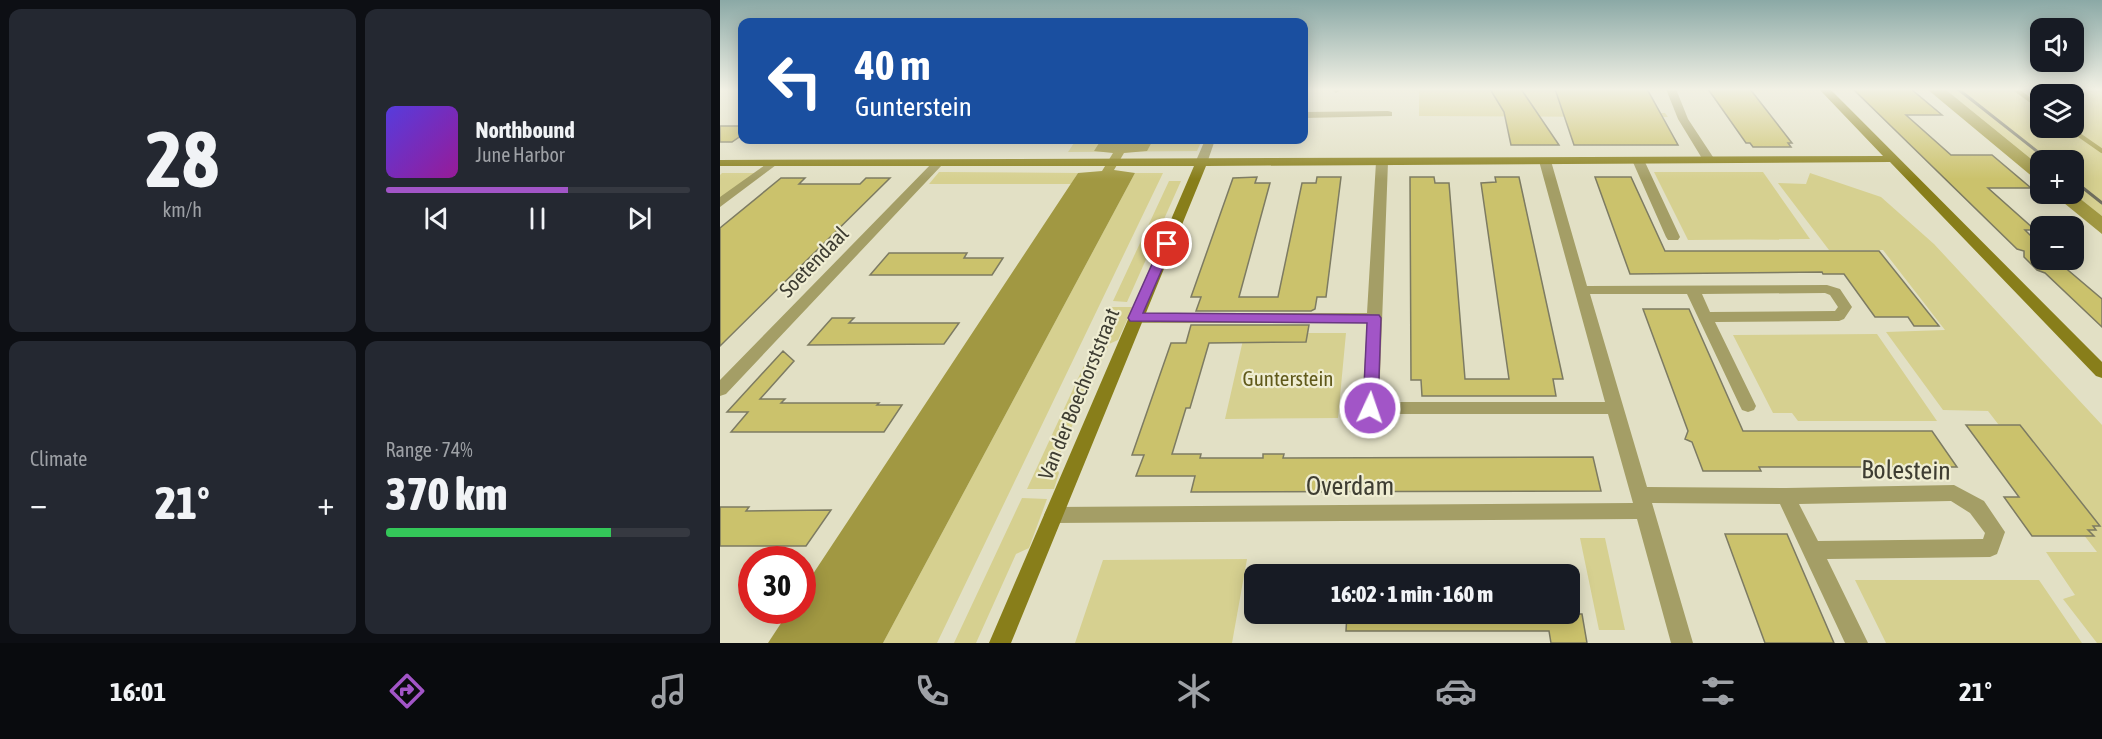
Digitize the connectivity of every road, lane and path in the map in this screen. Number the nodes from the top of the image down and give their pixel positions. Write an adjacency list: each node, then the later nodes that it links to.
1 (1683, 119): 6 (street)
2 (1853, 119): 4 (street)
3 (1208, 144): 12 (street)
4 (1892, 159): 6 (street); 20 (street)
5 (1638, 160): 6 (street); 7 (street); 14 (street)
6 (1709, 160)
7 (1545, 161): 8 (street); 16 (street)
8 (1382, 162): 12 (street); 19 (street)
9 (720, 163): 10 (street)
10 (772, 163): 11 (street); 13 (street)
11 (938, 163): 12 (street); 21 (street, Soetendaal)
12 (1201, 163): 18 (street, Van der Boechorststraat)
13 (720, 203)
14 (1673, 237)
15 (1692, 288): 16 (street); 17 (street); 17 (street)
16 (1582, 290): 23 (street)
17 (1705, 317): 22 (street)
18 (1135, 318): 19 (street); 26 (street, Van der Boechorststraat)
19 (1374, 318): 23 (street)
20 (2102, 372)
21 (720, 390)
22 (1748, 406)
23 (1616, 408): 25 (street)
24 (1786, 496): 25 (street, Bolestein); 27 (street); 27 (street, Bolestein)
25 (1644, 503): 26 (street, Overdam); 29 (street)
26 (1054, 514): 28 (street, Van der Boechorststraat)
27 (1814, 550): 30 (street)
28 (1000, 643)
29 (1682, 643)
30 (1857, 643)

